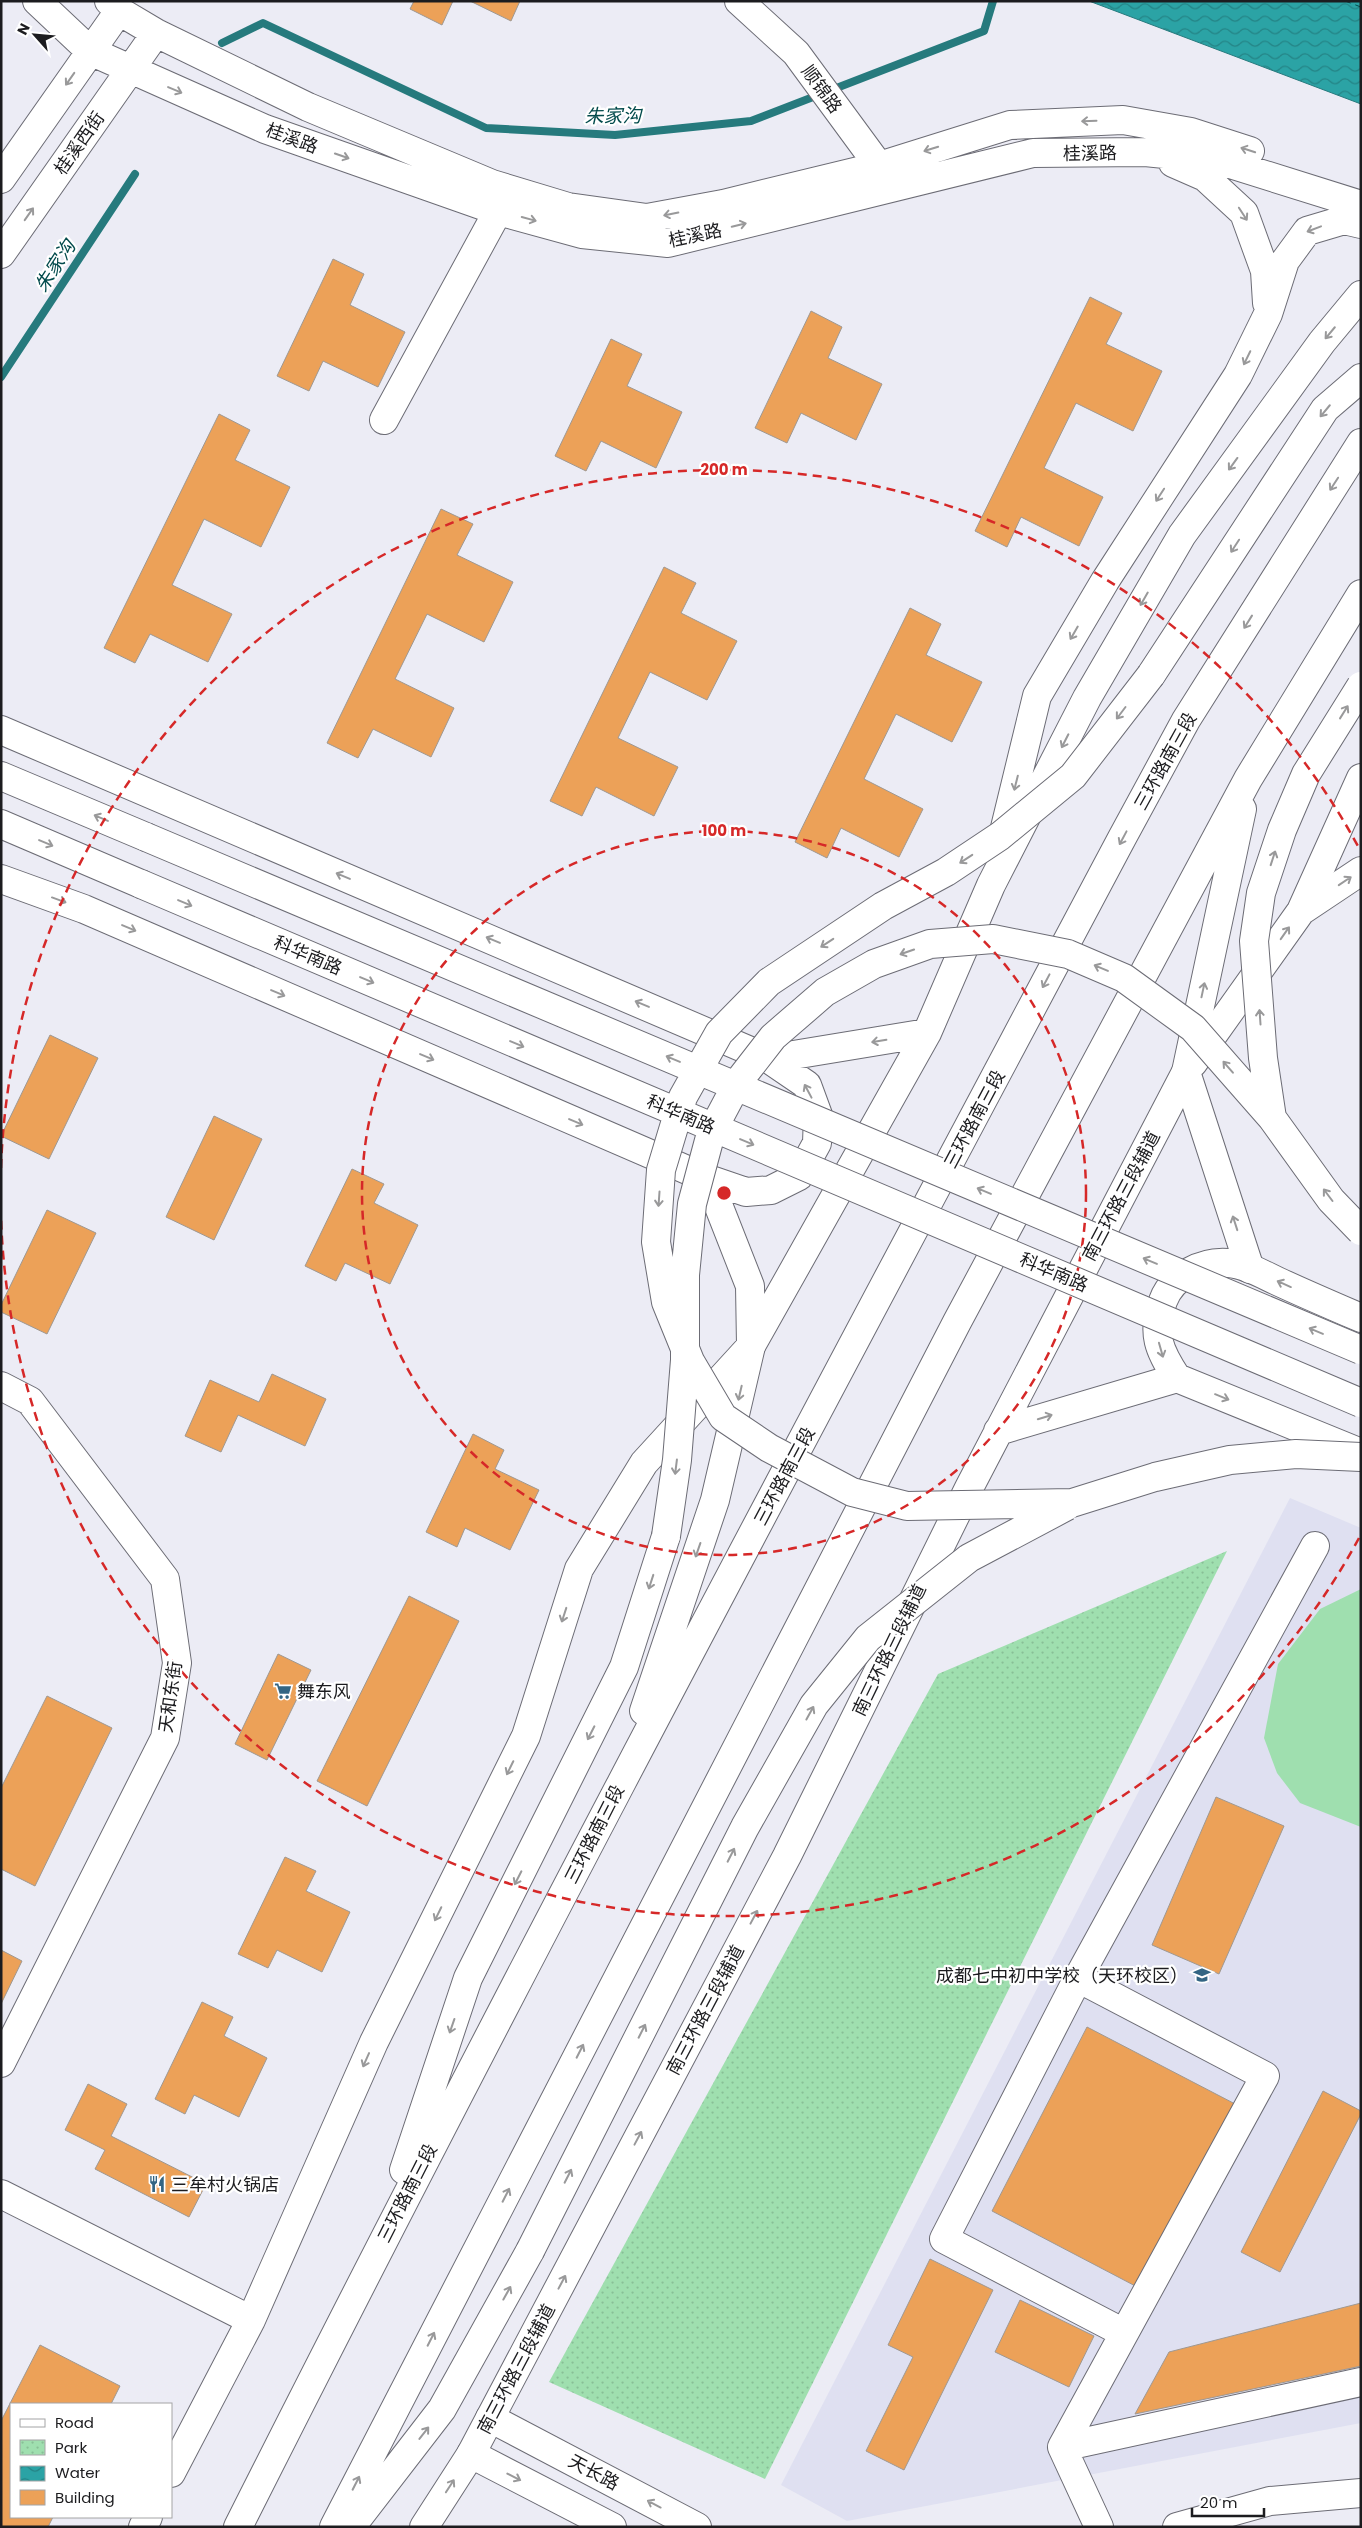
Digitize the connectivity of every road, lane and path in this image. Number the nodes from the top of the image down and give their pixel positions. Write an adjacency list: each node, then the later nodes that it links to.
1 (37, 1): 5 (main road, 桂溪路)
2 (739, 1): 8 (main road, 顺锦路)
3 (114, 6): 4 (main road, 桂溪路); 5 (main road)
4 (156, 33): 6 (main road, 桂溪西街); 8 (main road, 桂溪路, one-way to 4)
5 (90, 51): 6 (main road, 桂溪路); 9 (main road, one-way to 9)
6 (130, 70): 12 (main road, 桂溪路, one-way to 12); 14 (main road, 桂溪西街, one-way to 6)
7 (1145, 152): 8 (main road, 桂溪路); 11 (main road, 桂溪路); 16 (main road, one-way to 16)
8 (884, 177): 10 (main road, 桂溪路, one-way to 8); 12 (main road, 桂溪路, one-way to 8)
9 (1, 178)
10 (1361, 187)
11 (1361, 205)
12 (498, 211): 18 (main road)
13 (1361, 224): 16 (main road, one-way to 16)
14 (1, 254)
15 (1361, 295): 29 (main road, one-way to 29)
16 (1268, 314): 29 (main road, one-way to 29)
17 (1361, 378): 47 (main road, one-way to 47, bridge)
18 (384, 420)
19 (1361, 443): 49 (main road, 三环路南三段, one-way to 49)
20 (1361, 594): 24 (main road)
21 (1361, 686): 34 (main road, one-way to 21, bridge)
22 (1, 730): 32 (main road, one-way to 22)
23 (1, 776): 40 (main road, one-way to 23, bridge)
24 (1248, 778): 33 (main road, one-way to 24); 63 (main road, one-way to 24)
25 (1361, 778): 30 (main road, 南三环路三段辅道)
26 (1, 824): 43 (main road, 科华南路, one-way to 43, bridge)
27 (1361, 871): 30 (main road, one-way to 27)
28 (1, 879): 35 (main road, one-way to 35)
29 (991, 885): 31 (main road)
30 (1301, 911): 33 (main road, 南三环路三段辅道, one-way to 30)
31 (927, 1033): 32 (main road, one-way to 32); 39 (main road)
32 (769, 1059): 35 (main road, one-way to 32)
33 (1186, 1072): 37 (main road, one-way to 33); 44 (main road, 南三环路三段辅道)
34 (1272, 1118): 36 (main road, one-way to 34, bridge); 53 (main road, one-way to 53, bridge)
35 (708, 1179): 39 (main road)
36 (1361, 1231)
37 (1250, 1269): 38 (main road, one-way to 37); 41 (main road, one-way to 41)
38 (1361, 1318)
39 (751, 1346): 49 (main road, one-way to 49); 54 (main road, one-way to 54)
40 (1361, 1350)
41 (1177, 1378): 44 (main road, one-way to 41); 45 (main road, one-way to 45)
42 (1, 1386): 51 (main road, 天和东街)
43 (1361, 1403)
44 (998, 1431): 57 (main road, 南三环路三段辅道, one-way to 44)
45 (1361, 1453)
46 (1361, 1457): 47 (main road, bridge)
47 (1072, 1503): 64 (main road, one-way to 47, bridge)
48 (1315, 1546): 50 (main road)
49 (618, 1787): 53 (main road, 三环路南三段)
50 (1078, 1978): 55 (main road); 55 (main road)
51 (1, 2063)
52 (1, 2194): 54 (main road)
53 (376, 2254): 62 (main road, 三环路南三段)
54 (251, 2320): 60 (main road)
55 (1124, 2333): 58 (main road)
56 (1361, 2382): 58 (main road)
57 (490, 2418): 59 (main road, 南三环路三段辅道); 67 (main road, 天长路, one-way to 57)
58 (1062, 2447): 68 (main road)
59 (471, 2454): 65 (main road, 南三环路三段辅道, one-way to 59); 66 (main road, one-way to 66)
60 (172, 2471)
61 (1361, 2493): 69 (main road)
62 (238, 2527)
63 (334, 2527)
64 (351, 2527)
65 (424, 2527)
66 (612, 2527)
67 (697, 2527)
68 (1099, 2527)
69 (1177, 2527)

